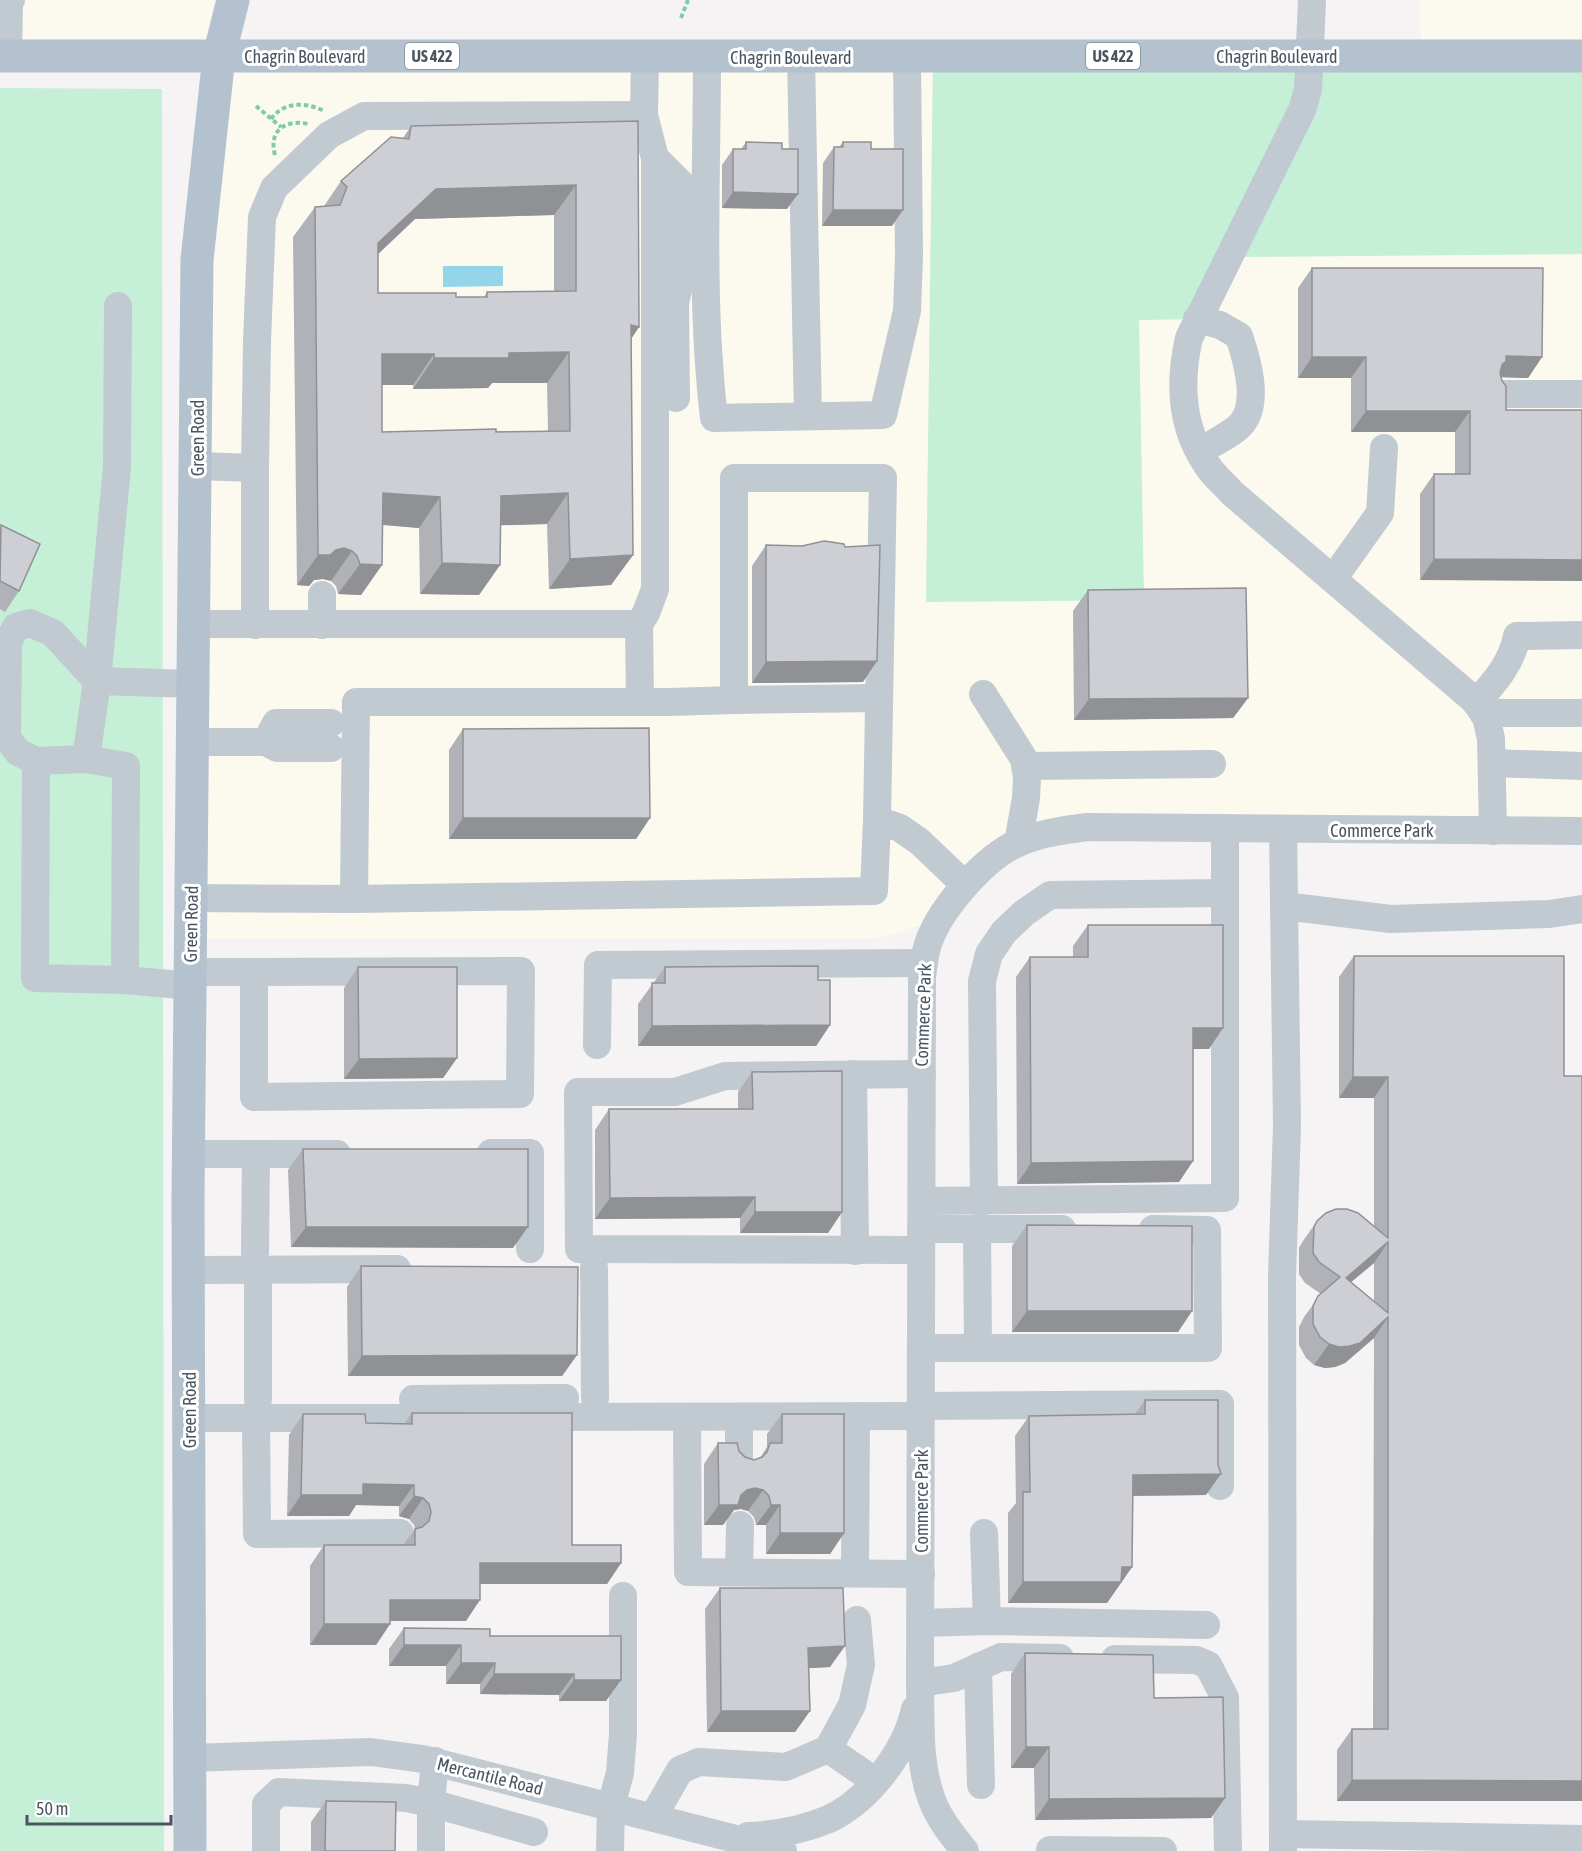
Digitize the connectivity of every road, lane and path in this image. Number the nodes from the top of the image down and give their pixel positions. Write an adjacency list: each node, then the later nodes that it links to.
1 (232, 0): 7 (main road, Green Road)
2 (688, 0): 5 (path)
3 (7, 1): 6 (street)
4 (1318, 3): 8 (street)
5 (681, 18)
6 (4, 56): 7 (main road, Chagrin Boulevard / US 422)
7 (219, 56): 10 (main road, Chagrin Boulevard / US 422); 32 (main road, Green Road)
8 (1308, 56): 9 (main road, Chagrin Boulevard / US 422); 13 (main road, Chagrin Boulevard / US 422); 25 (street)
9 (1582, 56)
10 (645, 57): 11 (main road, Chagrin Boulevard / US 422); 15 (street)
11 (707, 57): 12 (main road, Chagrin Boulevard / US 422); 29 (street)
12 (801, 57): 13 (main road, Chagrin Boulevard / US 422); 29 (street)
13 (907, 57): 29 (street)
14 (256, 106): 17 (path)
15 (644, 115): 21 (street); 33 (street)
16 (331, 117): 17 (path)
17 (272, 119): 19 (path)
18 (314, 125): 19 (path)
19 (281, 127): 20 (path)
20 (276, 158)
21 (655, 158): 22 (street); 23 (street)
22 (655, 252): 23 (street); 37 (street)
23 (675, 303): 28 (street)
24 (118, 306): 41 (street)
25 (1197, 320): 31 (street); 31 (street)
26 (1502, 394): 27 (street)
27 (1582, 394)
28 (676, 398)
29 (808, 416)
30 (1384, 448): 34 (street)
31 (1200, 451): 34 (street)
32 (197, 466): 33 (street); 36 (main road, Green Road)
33 (255, 468): 38 (street)
34 (1334, 579): 47 (street)
35 (322, 595): 39 (street)
36 (194, 624): 38 (street); 42 (main road, Green Road)
37 (639, 624): 39 (street); 46 (street)
38 (255, 625): 39 (street)
39 (322, 625)
40 (1582, 635): 47 (street)
41 (97, 681): 42 (street); 51 (street); 52 (street)
42 (194, 684): 50 (main road, Green Road)
43 (983, 694): 55 (street)
44 (879, 698): 45 (street); 45 (street); 57 (street)
45 (734, 700): 46 (street)
46 (640, 702): 66 (street)
47 (1480, 708): 48 (street); 53 (street)
48 (1582, 713)
49 (331, 735): 50 (street)
50 (193, 742): 65 (main road, Green Road)
51 (86, 759): 52 (street); 72 (street)
52 (36, 761): 72 (street)
53 (1492, 763): 56 (street); 60 (street)
54 (1212, 764): 55 (street)
55 (1025, 766): 62 (street)
56 (1582, 766)
57 (877, 820): 63 (street); 66 (street)
58 (1225, 829): 59 (street, Commerce Park); 62 (street, Commerce Park); 64 (street)
59 (1283, 829): 60 (street, Commerce Park); 67 (street)
60 (1493, 831): 61 (street, Commerce Park)
61 (1582, 831)
62 (1018, 843): 63 (street, Commerce Park)
63 (965, 885): 69 (street, Commerce Park)
64 (1224, 893): 80 (street); 80 (street)
65 (191, 898): 66 (street); 71 (main road, Green Road)
66 (354, 899)
67 (1284, 906): 68 (street); 125 (street)
68 (1582, 909)
69 (924, 963): 73 (street); 75 (street, Commerce Park)
70 (254, 972): 70 (street); 71 (street)
71 (191, 979): 72 (street); 78 (main road, Green Road)
72 (125, 980)
73 (597, 1045)
74 (853, 1074): 75 (street); 84 (street); 86 (street)
75 (922, 1074): 83 (street, Commerce Park)
76 (363, 1153): 79 (street)
77 (471, 1153): 86 (street)
78 (189, 1154): 79 (street); 88 (main road, Green Road)
79 (256, 1154): 85 (street)
80 (980, 1215): 81 (street); 83 (street); 90 (street)
81 (1092, 1229)
82 (1127, 1229): 90 (street)
83 (921, 1236): 84 (street); 86 (street); 89 (street, Commerce Park)
84 (855, 1251): 86 (street)
85 (256, 1261): 87 (street); 88 (street); 94 (street)
86 (554, 1262): 91 (street)
87 (420, 1269)
88 (189, 1270): 93 (main road, Green Road)
89 (921, 1348): 90 (street); 92 (street, Commerce Park)
90 (978, 1348)
91 (595, 1398): 92 (street); 94 (street)
92 (921, 1406): 95 (street); 99 (street); 105 (street, Commerce Park)
93 (189, 1409): 94 (street); 114 (main road, Green Road)
94 (257, 1409): 96 (street); 101 (street)
95 (856, 1416): 97 (street); 104 (street)
96 (687, 1417): 97 (street); 103 (street)
97 (739, 1417): 98 (street)
98 (739, 1464)
99 (1220, 1486)
100 (740, 1525): 103 (street)
101 (400, 1533)
102 (984, 1533): 108 (street)
103 (739, 1572): 104 (street)
104 (855, 1573): 105 (street)
105 (921, 1574): 109 (street, Commerce Park)
106 (623, 1596): 120 (street)
107 (857, 1620): 113 (street)
108 (987, 1621): 109 (street); 110 (street)
109 (920, 1623): 112 (street, Commerce Park)
110 (1206, 1625)
111 (978, 1667): 112 (street); 117 (street); 134 (street)
112 (920, 1683): 116 (street, Commerce Park); 132 (street, Commerce Park)
113 (828, 1749): 116 (street); 121 (street)
114 (190, 1758): 115 (street, Mercantile Road); 127 (main road, Green Road)
115 (435, 1761): 118 (street, Mercantile Road); 119 (street)
116 (875, 1781): 122 (street, Commerce Park)
117 (981, 1785)
118 (535, 1787): 120 (street, Mercantile Road); 124 (street)
119 (431, 1803): 124 (street); 128 (street); 129 (street)
120 (611, 1806): 121 (street, Mercantile Road); 130 (street)
121 (653, 1817): 122 (street, Mercantile Road)
122 (725, 1836): 131 (street, Mercantile Road)
123 (1582, 1839): 125 (street)
124 (534, 1841)
125 (1283, 1842)
126 (1050, 1850): 133 (street)
127 (190, 1851)
128 (266, 1851)
129 (430, 1851)
130 (610, 1851)
131 (783, 1851)
132 (965, 1851)
133 (1163, 1851)
134 (1228, 1851)

